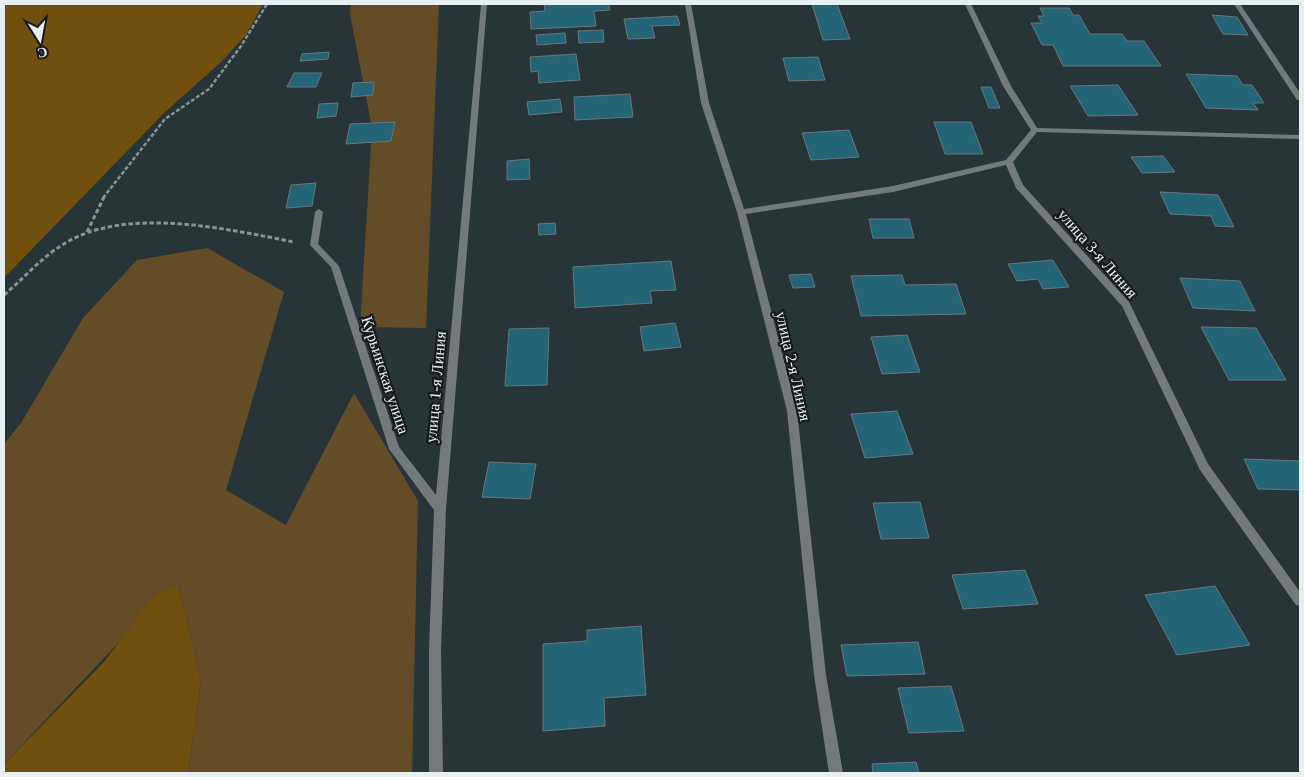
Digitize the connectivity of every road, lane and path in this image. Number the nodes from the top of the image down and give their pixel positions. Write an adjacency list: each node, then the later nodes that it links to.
1 (267, 4): 12 (path)
2 (484, 4): 15 (street, улица 1-я Линия)
3 (688, 4): 11 (street, улица 2-я Линия)
4 (968, 4): 7 (street)
5 (1237, 4): 6 (street)
6 (1300, 98)
7 (1035, 130): 8 (street); 9 (street)
8 (1300, 136)
9 (1009, 162): 11 (street); 16 (street, улица 3-я Линия)
10 (319, 212): 13 (street)
11 (740, 212): 18 (street, улица 2-я Линия)
12 (87, 233): 13 (path); 14 (path)
13 (314, 245): 15 (street, Курьинская улица)
14 (4, 295)
15 (440, 509): 17 (street, улица 1-я Линия)
16 (1300, 602)
17 (436, 773)
18 (836, 773)

